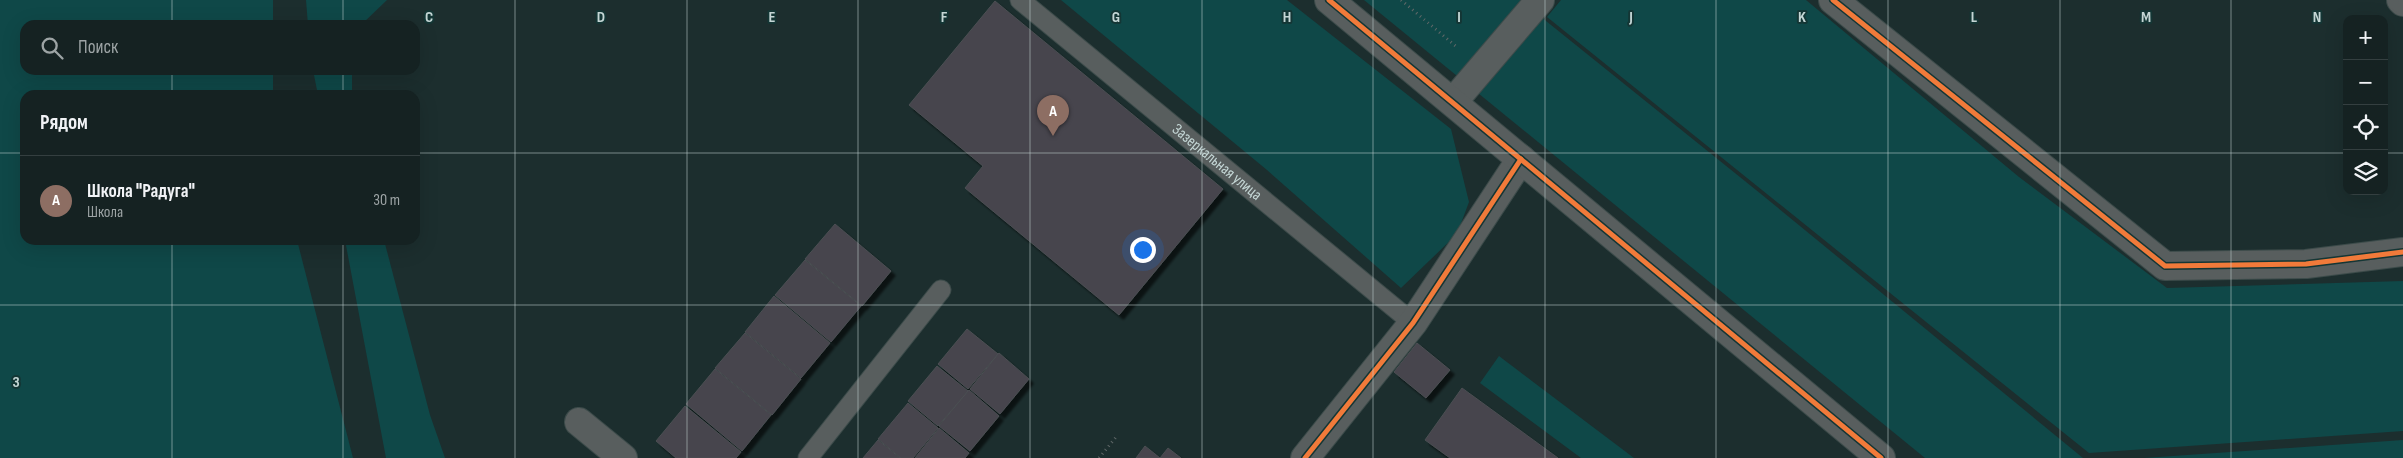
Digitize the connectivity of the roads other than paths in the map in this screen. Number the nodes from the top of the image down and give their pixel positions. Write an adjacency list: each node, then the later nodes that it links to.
1 (1020, 0): 9 (lane, Зазеркальная улица)
2 (1330, 0): 5 (street)
3 (1540, 0): 5 (street)
4 (1833, 0): 7 (street)
5 (1453, 102): 6 (street)
6 (1521, 159): 9 (street); 14 (street)
7 (2403, 252)
8 (941, 290): 12 (lane)
9 (1413, 323): 13 (street)
10 (580, 422): 11 (street)
11 (623, 458)
12 (808, 458)
13 (1305, 458)
14 (1881, 458)

